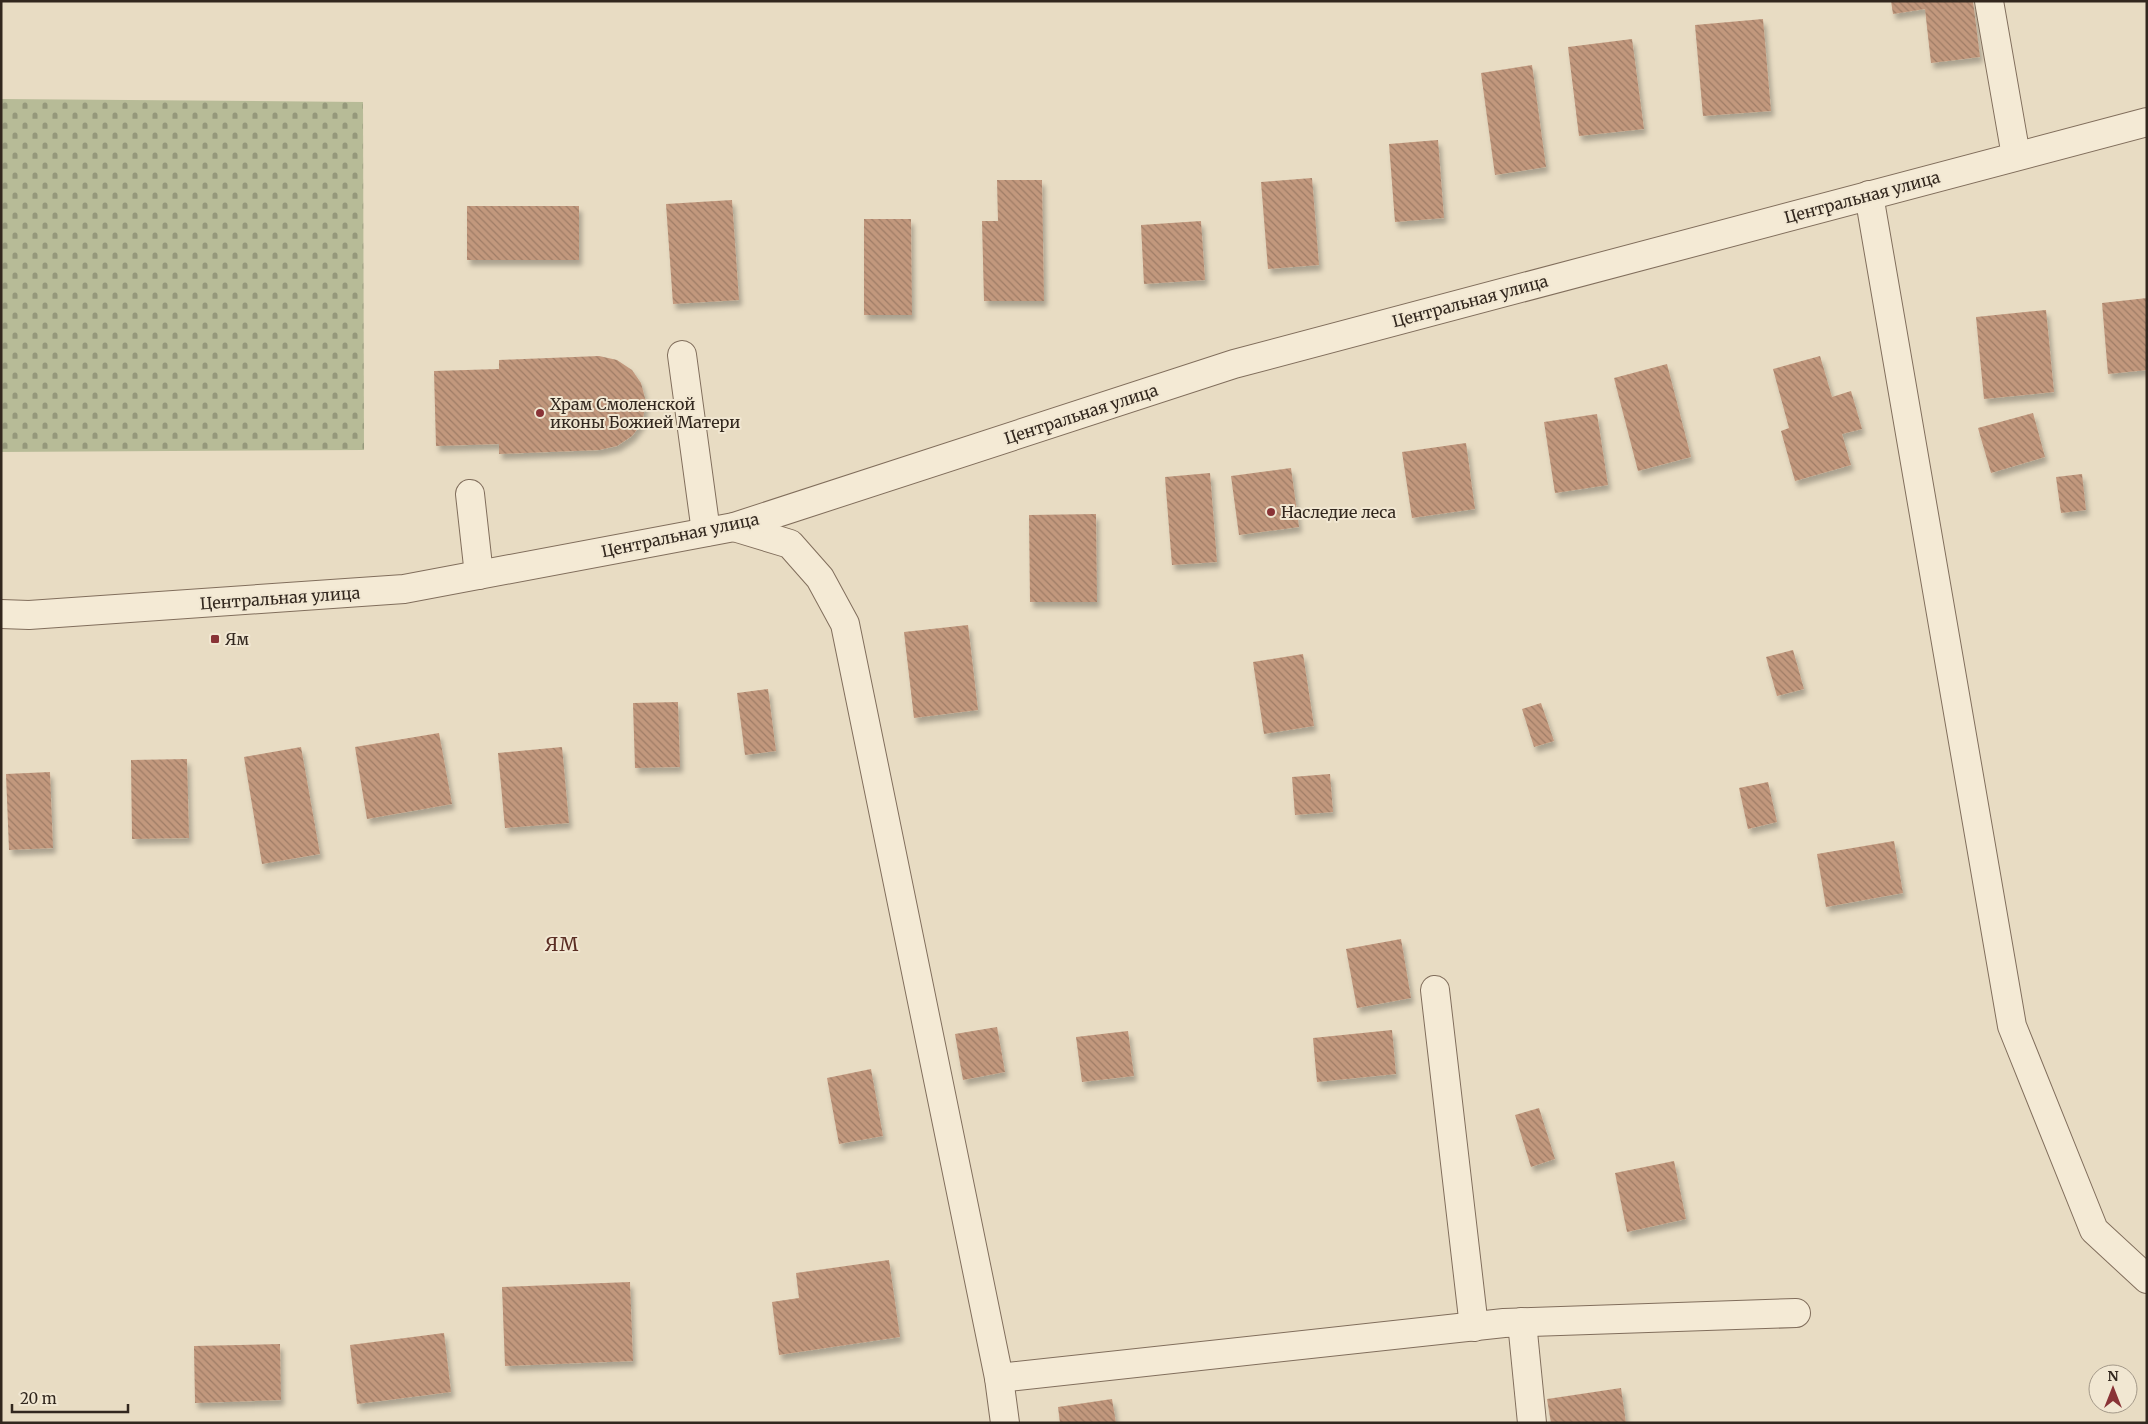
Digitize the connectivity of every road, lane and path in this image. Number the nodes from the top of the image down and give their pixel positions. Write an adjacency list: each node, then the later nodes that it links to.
1 (1988, 1): 3 (street)
2 (2147, 122): 3 (street, Центральная улица)
3 (2016, 156): 4 (street, Центральная улица)
4 (1869, 195): 7 (street, Центральная улица); 12 (street)
5 (682, 355): 8 (street)
6 (470, 494): 9 (street)
7 (734, 527): 8 (street, Центральная улица); 16 (street)
8 (706, 532): 9 (street, Центральная улица)
9 (479, 575): 10 (street, Центральная улица)
10 (1, 614)
11 (1435, 990): 15 (street)
12 (2147, 1279)
13 (1796, 1313): 14 (street)
14 (1522, 1322): 15 (street); 18 (street)
15 (1474, 1327): 16 (street)
16 (999, 1378): 17 (street)
17 (1005, 1423)
18 (1532, 1423)

